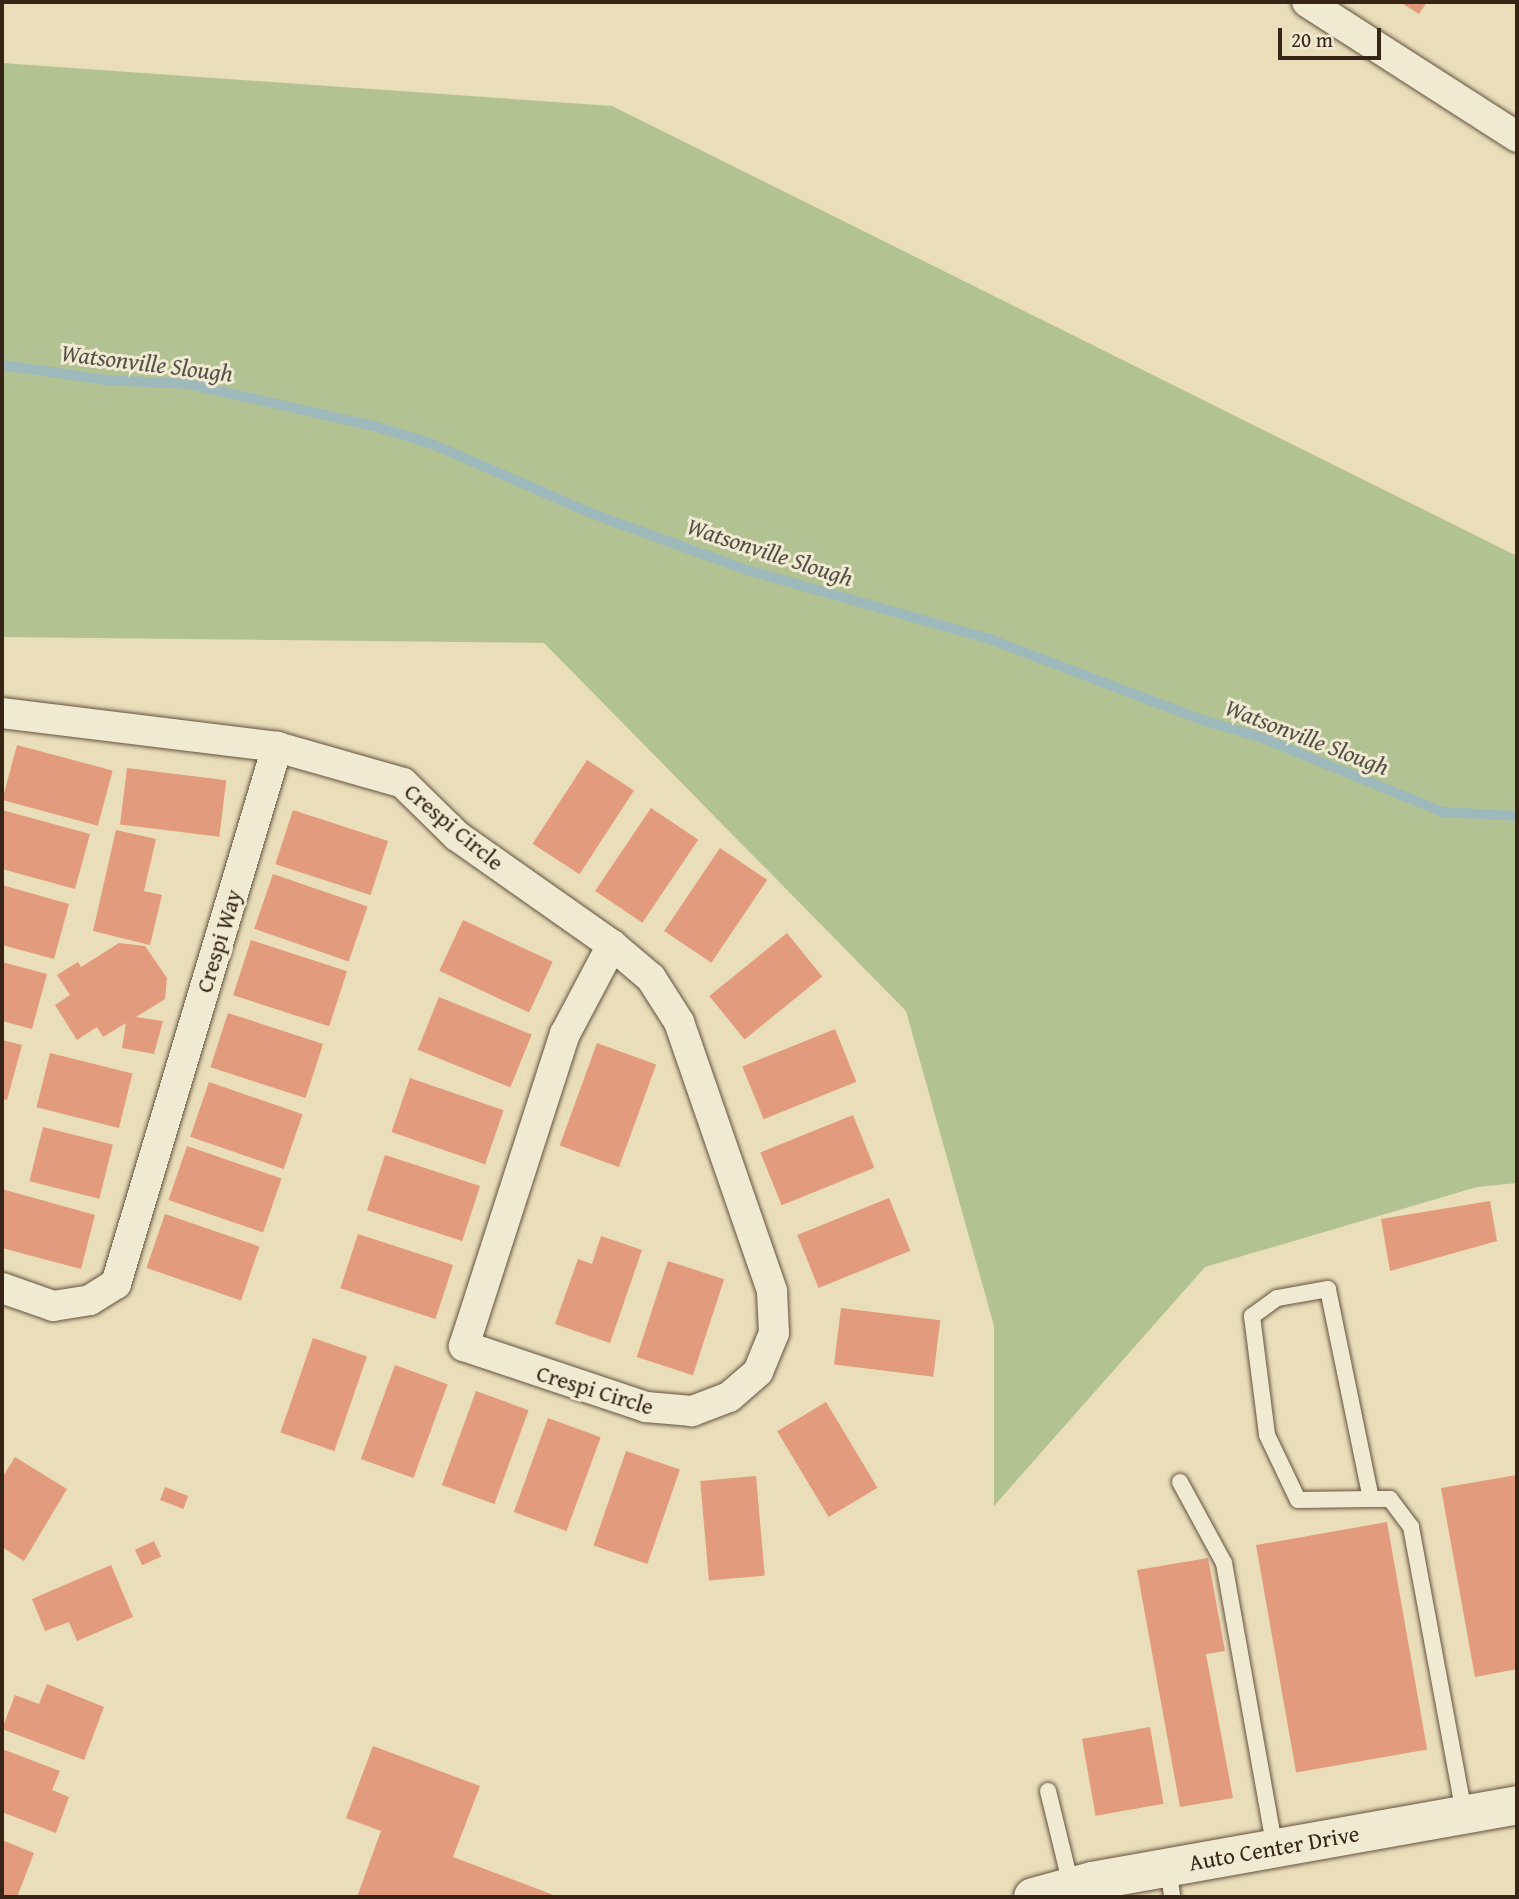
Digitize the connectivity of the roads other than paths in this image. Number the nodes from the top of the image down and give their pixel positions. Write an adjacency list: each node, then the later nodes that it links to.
1 (1307, 2): 2 (street)
2 (1517, 137)
3 (2, 713): 4 (street)
4 (277, 747): 5 (street, Crespi Circle); 6 (street, Crespi Way)
5 (612, 945): 5 (street, Crespi Circle)
6 (2, 1289)
7 (1180, 1482): 12 (lane)
8 (1371, 1499): 8 (lane); 11 (lane)
9 (1048, 1791): 14 (lane)
10 (1517, 1805): 11 (street, Auto Center Drive)
11 (1464, 1814): 12 (street, Auto Center Drive)
12 (1275, 1847): 13 (street, Auto Center Drive)
13 (1170, 1882): 14 (street, Auto Center Drive)
14 (1086, 1888): 15 (street, Auto Center Drive)
15 (1033, 1897)

